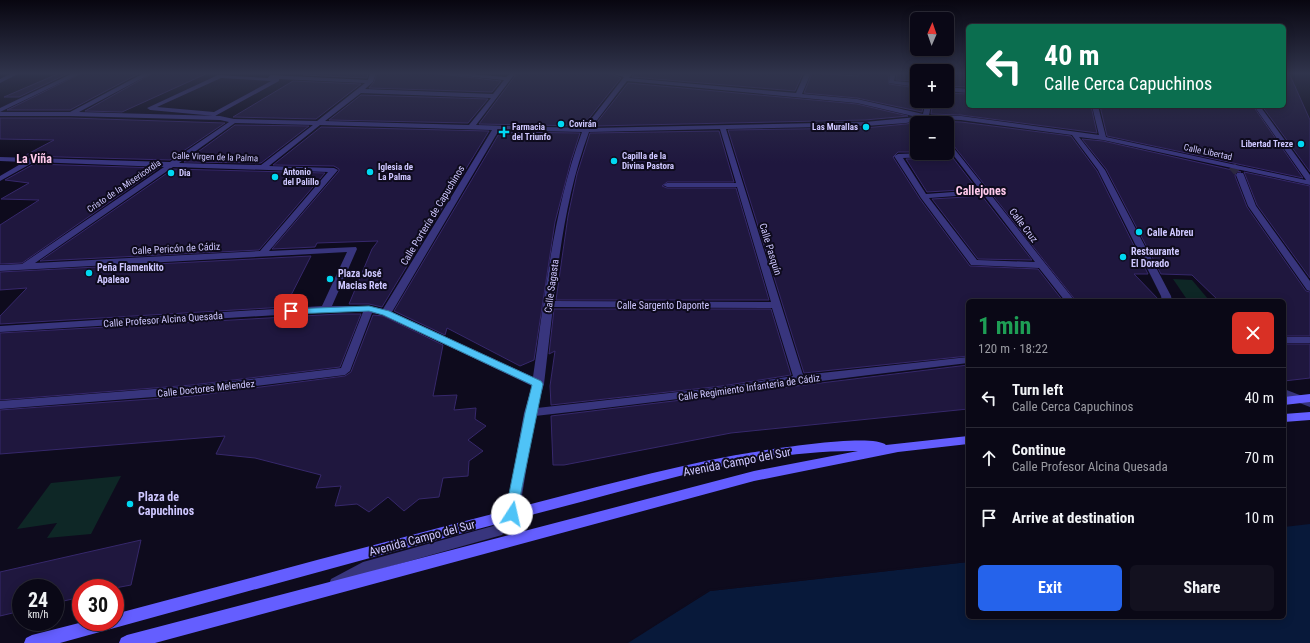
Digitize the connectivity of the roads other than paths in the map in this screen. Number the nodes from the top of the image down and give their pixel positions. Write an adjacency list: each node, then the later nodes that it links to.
1 (15, 103): 14 (street)
2 (91, 103): 16 (street)
3 (152, 103): 17 (street)
4 (161, 103): 11 (street)
5 (236, 103): 11 (street)
6 (247, 103): 19 (street)
7 (344, 103): 23 (street)
8 (490, 103): 25 (street)
9 (606, 103): 27 (street, Calle Sagasta)
10 (866, 103): 18 (street)
11 (150, 108)
12 (1096, 108): 29 (street)
13 (1258, 108): 37 (street, Calle Libertad)
14 (0, 110)
15 (0, 114): 16 (street)
16 (70, 114): 17 (street)
17 (127, 116): 19 (street)
18 (922, 116)
19 (220, 118): 22 (street)
20 (954, 118): 28 (street, Calle Libertad)
21 (910, 120): 24 (street)
22 (234, 121): 23 (street); 33 (street, Cristo de la Misericordia)
23 (318, 123): 25 (street); 34 (street)
24 (722, 126): 27 (street); 39 (street, Calle Pasquín)
25 (471, 127): 26 (street)
26 (497, 127): 27 (street); 53 (street, Calle Portería de Capuchinos)
27 (586, 130): 49 (street, Calle Sagasta)
28 (1074, 134): 29 (street, Calle Libertad); 48 (street)
29 (1103, 138): 37 (street, Calle Libertad)
30 (955, 154): 40 (street, Calle Cruz); 41 (street)
31 (0, 159): 32 (street, Calle Virgen de la Palma)
32 (33, 160): 33 (street, Calle Virgen de la Palma); 36 (street)
33 (174, 164): 34 (street, Calle Virgen de la Palma); 44 (street, Cristo de la Misericordia)
34 (263, 167): 42 (street, Calle Virgen de la Palma)
35 (1240, 175): 46 (street)
36 (0, 179)
37 (1310, 182)
38 (667, 185): 39 (street)
39 (740, 185): 50 (street, Calle Pasquín)
40 (986, 192): 41 (street); 43 (street, Calle Cruz)
41 (924, 196): 43 (street)
42 (262, 254): 44 (street, Calle Pericón de Cádiz); 51 (street, Calle Pericón de Cádiz)
43 (1041, 265): 47 (street, Calle Cruz)
44 (24, 267): 45 (street, Calle Pericón de Cádiz)
45 (0, 268)
46 (1310, 288)
47 (1068, 299)
48 (1166, 299)
49 (548, 304): 50 (street, Calle Sargento Daponte); 59 (street, Calle Sagasta)
50 (777, 305): 58 (street, Calle Pasquín)
51 (326, 309): 52 (street, Calle Profesor Alcina Quesada); 54 (street, Calle Profesor Alcina Quesada)
52 (369, 309): 53 (street, Calle Profesor Alcina Quesada); 65 (street, Calle Doctores Melendez)
53 (386, 313): 59 (street, Calle Profesor Alcina Quesada)
54 (0, 329)
55 (1286, 340): 56 (street)
56 (1310, 340)
57 (966, 360): 58 (street, Calle Regimiento Infanteria de Cádiz)
58 (799, 379): 66 (street, Calle Regimiento Infanteria de Cádiz)
59 (538, 384): 66 (street, Calle Sagasta)
60 (1286, 394): 62 (street)
61 (1310, 398): 62 (street)
62 (1297, 399): 63 (street); 64 (street)
63 (1286, 401)
64 (1310, 403)
65 (0, 406)
66 (530, 413): 71 (street, Calle Sagasta)
67 (1310, 416): 68 (street)
68 (1286, 418)
69 (966, 440): 70 (street, Avenida Campo del Sur)
70 (898, 447): 71 (street, Avenida Campo del Sur); 72 (street, Avenida Campo del Sur)
71 (512, 514): 72 (street); 73 (street, Avenida Campo del Sur)
72 (327, 590): 76 (street, Avenida Campo del Sur)
73 (124, 619)
74 (77, 631): 75 (street)
75 (32, 643)
76 (127, 643)

